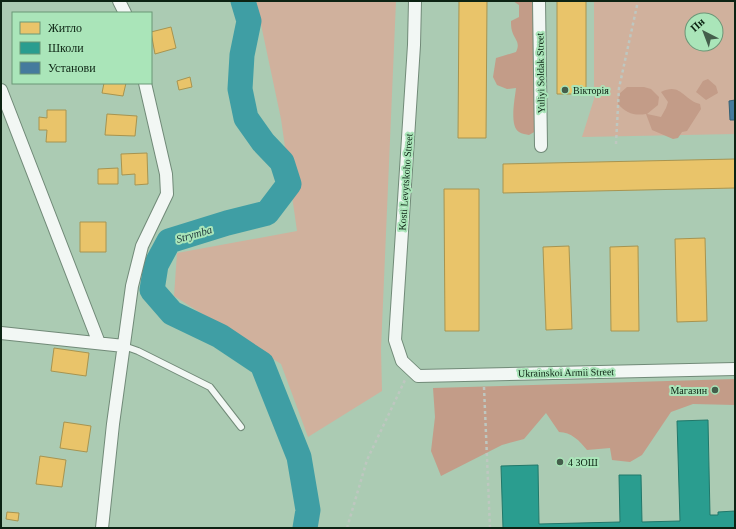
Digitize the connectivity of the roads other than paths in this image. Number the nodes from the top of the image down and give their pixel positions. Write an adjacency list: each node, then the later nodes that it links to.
1 (119, 1): 4 (street)
2 (415, 1): 11 (street, Kosti Levytskoho Street)
3 (539, 1): 7 (street, Yuliyi Soldak Street)
4 (124, 12)
5 (145, 84): 10 (street)
6 (1, 90): 9 (street)
7 (541, 146)
8 (1, 332): 9 (street)
9 (99, 343): 10 (street)
10 (124, 346): 13 (lane); 14 (street)
11 (407, 365): 12 (street, Ukrainskoi Armii Street)
12 (735, 369)
13 (241, 427)
14 (102, 528)

